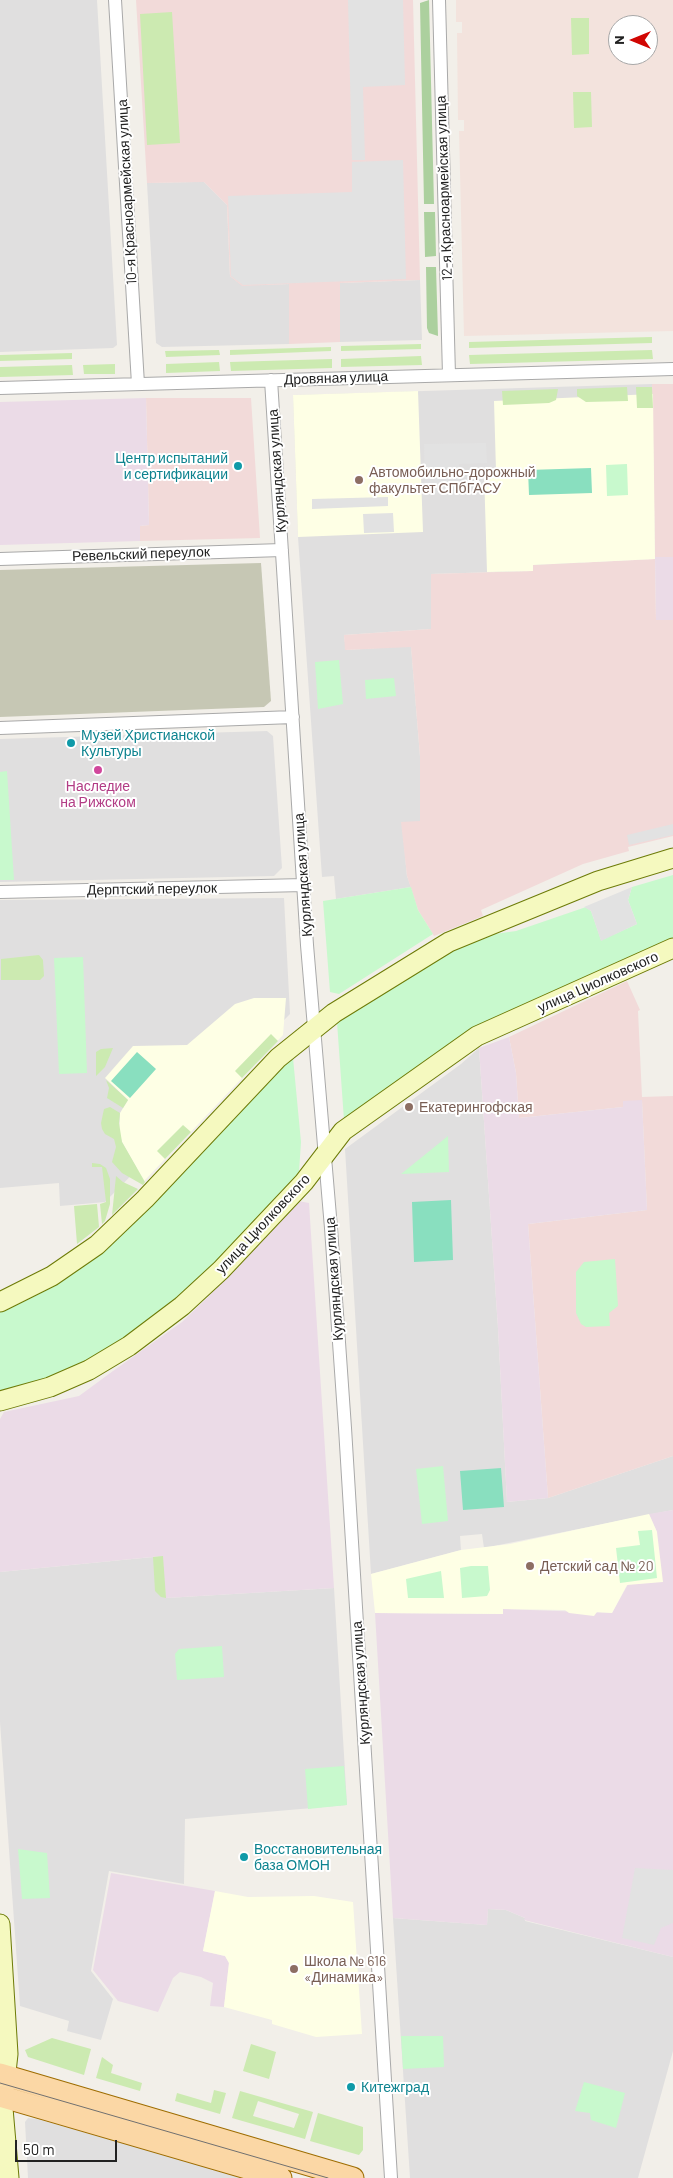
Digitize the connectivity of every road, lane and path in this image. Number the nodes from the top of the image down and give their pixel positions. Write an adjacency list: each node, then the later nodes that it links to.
1 (115, 0): 6 (street, 10-я Красноармейская улица)
2 (438, 0): 4 (street, 12-я Красноармейская улица)
3 (673, 369): 4 (street, Дровяная улица)
4 (449, 375): 5 (street, Дровяная улица)
5 (271, 380): 6 (street, Дровяная улица); 8 (street, Курляндская улица)
6 (138, 384): 7 (street, Дровяная улица)
7 (0, 388)
8 (282, 550): 9 (street, Ревельский переулок); 10 (street, Курляндская улица)
9 (0, 559)
10 (293, 717): 11 (street); 13 (street, Курляндская улица)
11 (0, 728)
12 (673, 858): 16 (street)
13 (304, 885): 14 (street, Дерптский переулок); 16 (street, Курляндская улица)
14 (0, 892)
15 (673, 948): 17 (street, улица Циолковского)
16 (314, 1028): 17 (street, Курляндская улица); 18 (street)
17 (324, 1154): 19 (street, улица Циолковского); 25 (street, Курляндская улица)
18 (0, 1302)
19 (0, 1400)
20 (0, 1924): 21 (street)
21 (2, 2085): 22 (street); 23 (main road); 24 (main road)
22 (10, 2178)
23 (281, 2178)
24 (353, 2178)
25 (391, 2178)

